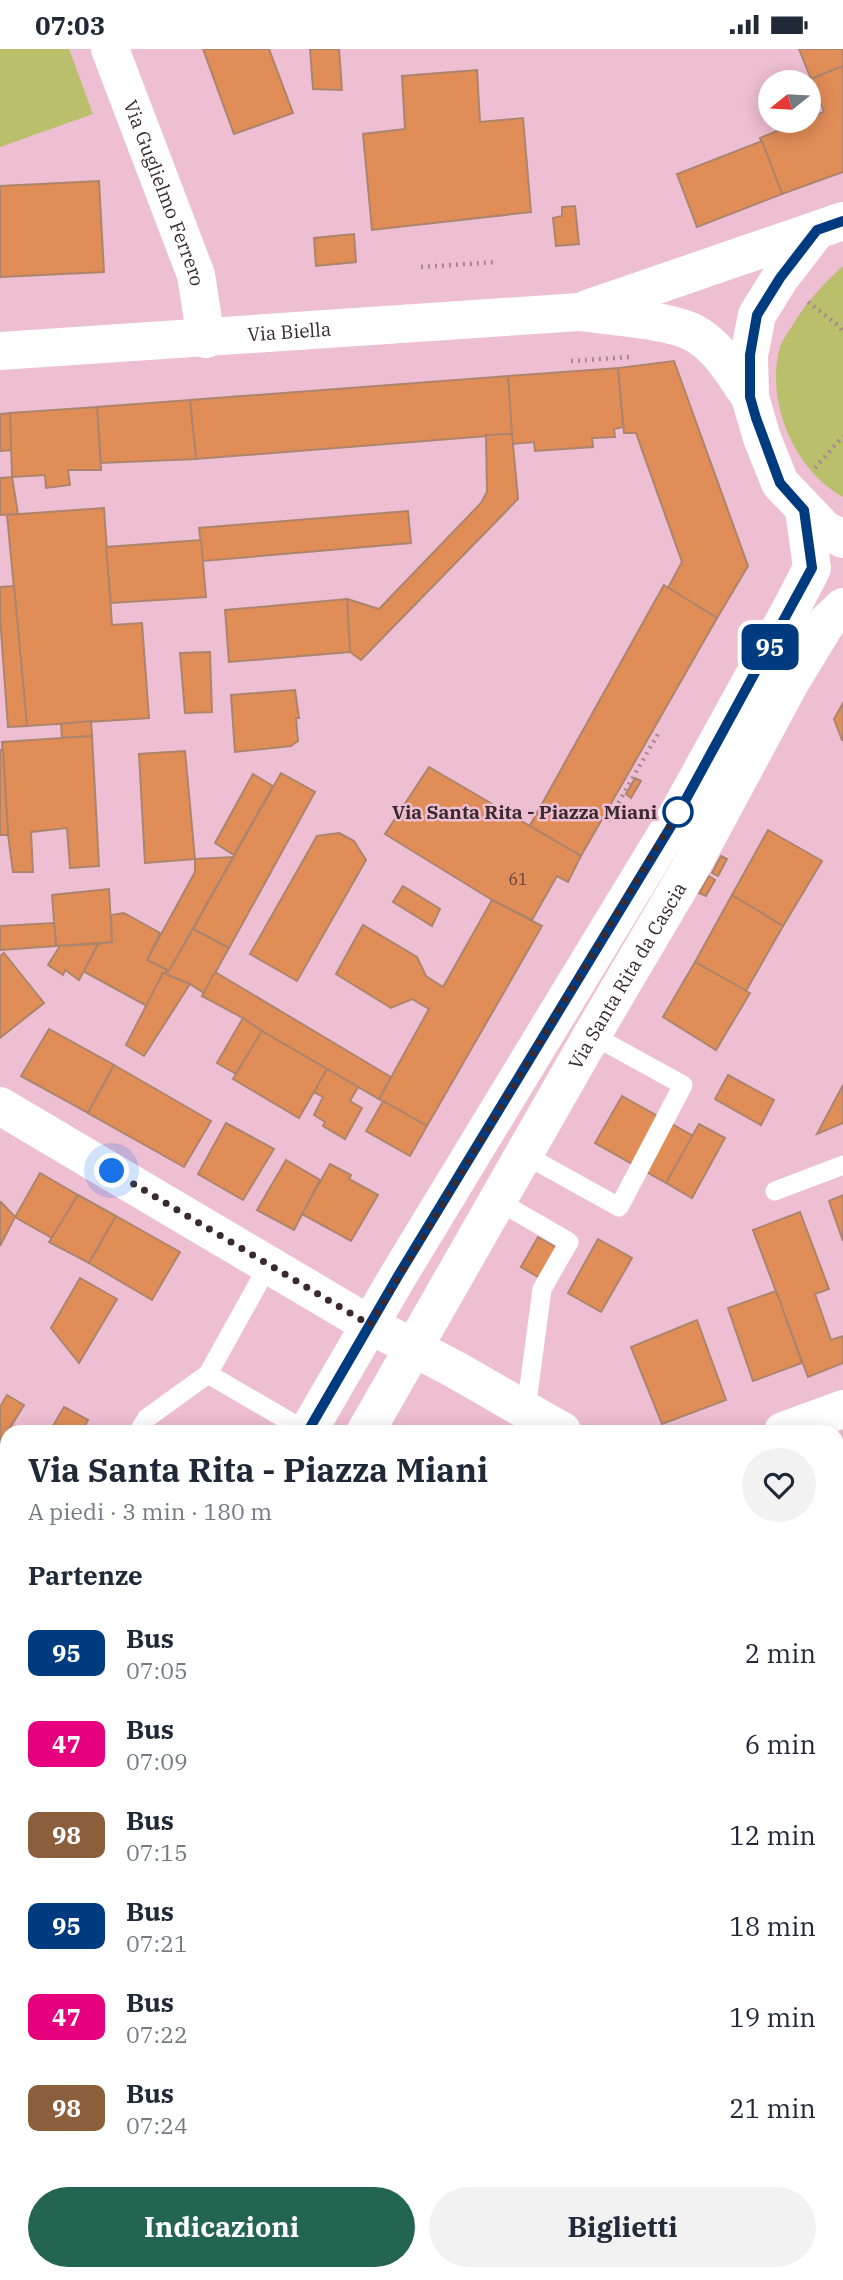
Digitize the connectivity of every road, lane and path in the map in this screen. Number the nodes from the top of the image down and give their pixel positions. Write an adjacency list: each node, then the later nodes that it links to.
1 (110, 49): 8 (main road, Via Guglielmo Ferrero)
2 (830, 226): 6 (main road); 12 (main road)
3 (497, 262): 4 (path)
4 (421, 267)
5 (808, 302): 7 (path)
6 (579, 312): 8 (main road, Via Biella); 12 (main road)
7 (843, 332)
8 (206, 339): 9 (main road, Via Biella)
9 (0, 351)
10 (641, 356): 11 (path)
11 (571, 361)
12 (750, 397): 15 (main road)
13 (843, 436): 14 (path)
14 (812, 471)
15 (804, 510): 16 (main road); 27 (main road, Via Santa Rita da Cascia)
16 (843, 539)
17 (843, 607): 20 (main road, Via Santa Rita da Cascia)
18 (658, 734): 19 (path)
19 (608, 821)
20 (592, 1035): 22 (main road, Via Santa Rita da Cascia); 22 (lane)
21 (0, 1105): 26 (main road)
22 (525, 1155): 25 (main road, Via Santa Rita da Cascia)
23 (843, 1165): 24 (lane)
24 (775, 1191)
25 (498, 1201): 28 (main road, Via Santa Rita da Cascia); 31 (lane)
26 (269, 1264): 27 (main road); 29 (lane)
27 (370, 1325): 28 (main road); 34 (main road, Via Santa Rita da Cascia)
28 (414, 1347): 31 (main road); 35 (main road, Via Santa Rita da Cascia)
29 (208, 1374): 32 (lane); 33 (lane)
30 (843, 1409): 37 (main road)
31 (526, 1411): 36 (main road)
32 (143, 1425)
33 (297, 1425)
34 (311, 1425)
35 (369, 1425)
36 (551, 1425)
37 (799, 1425)

